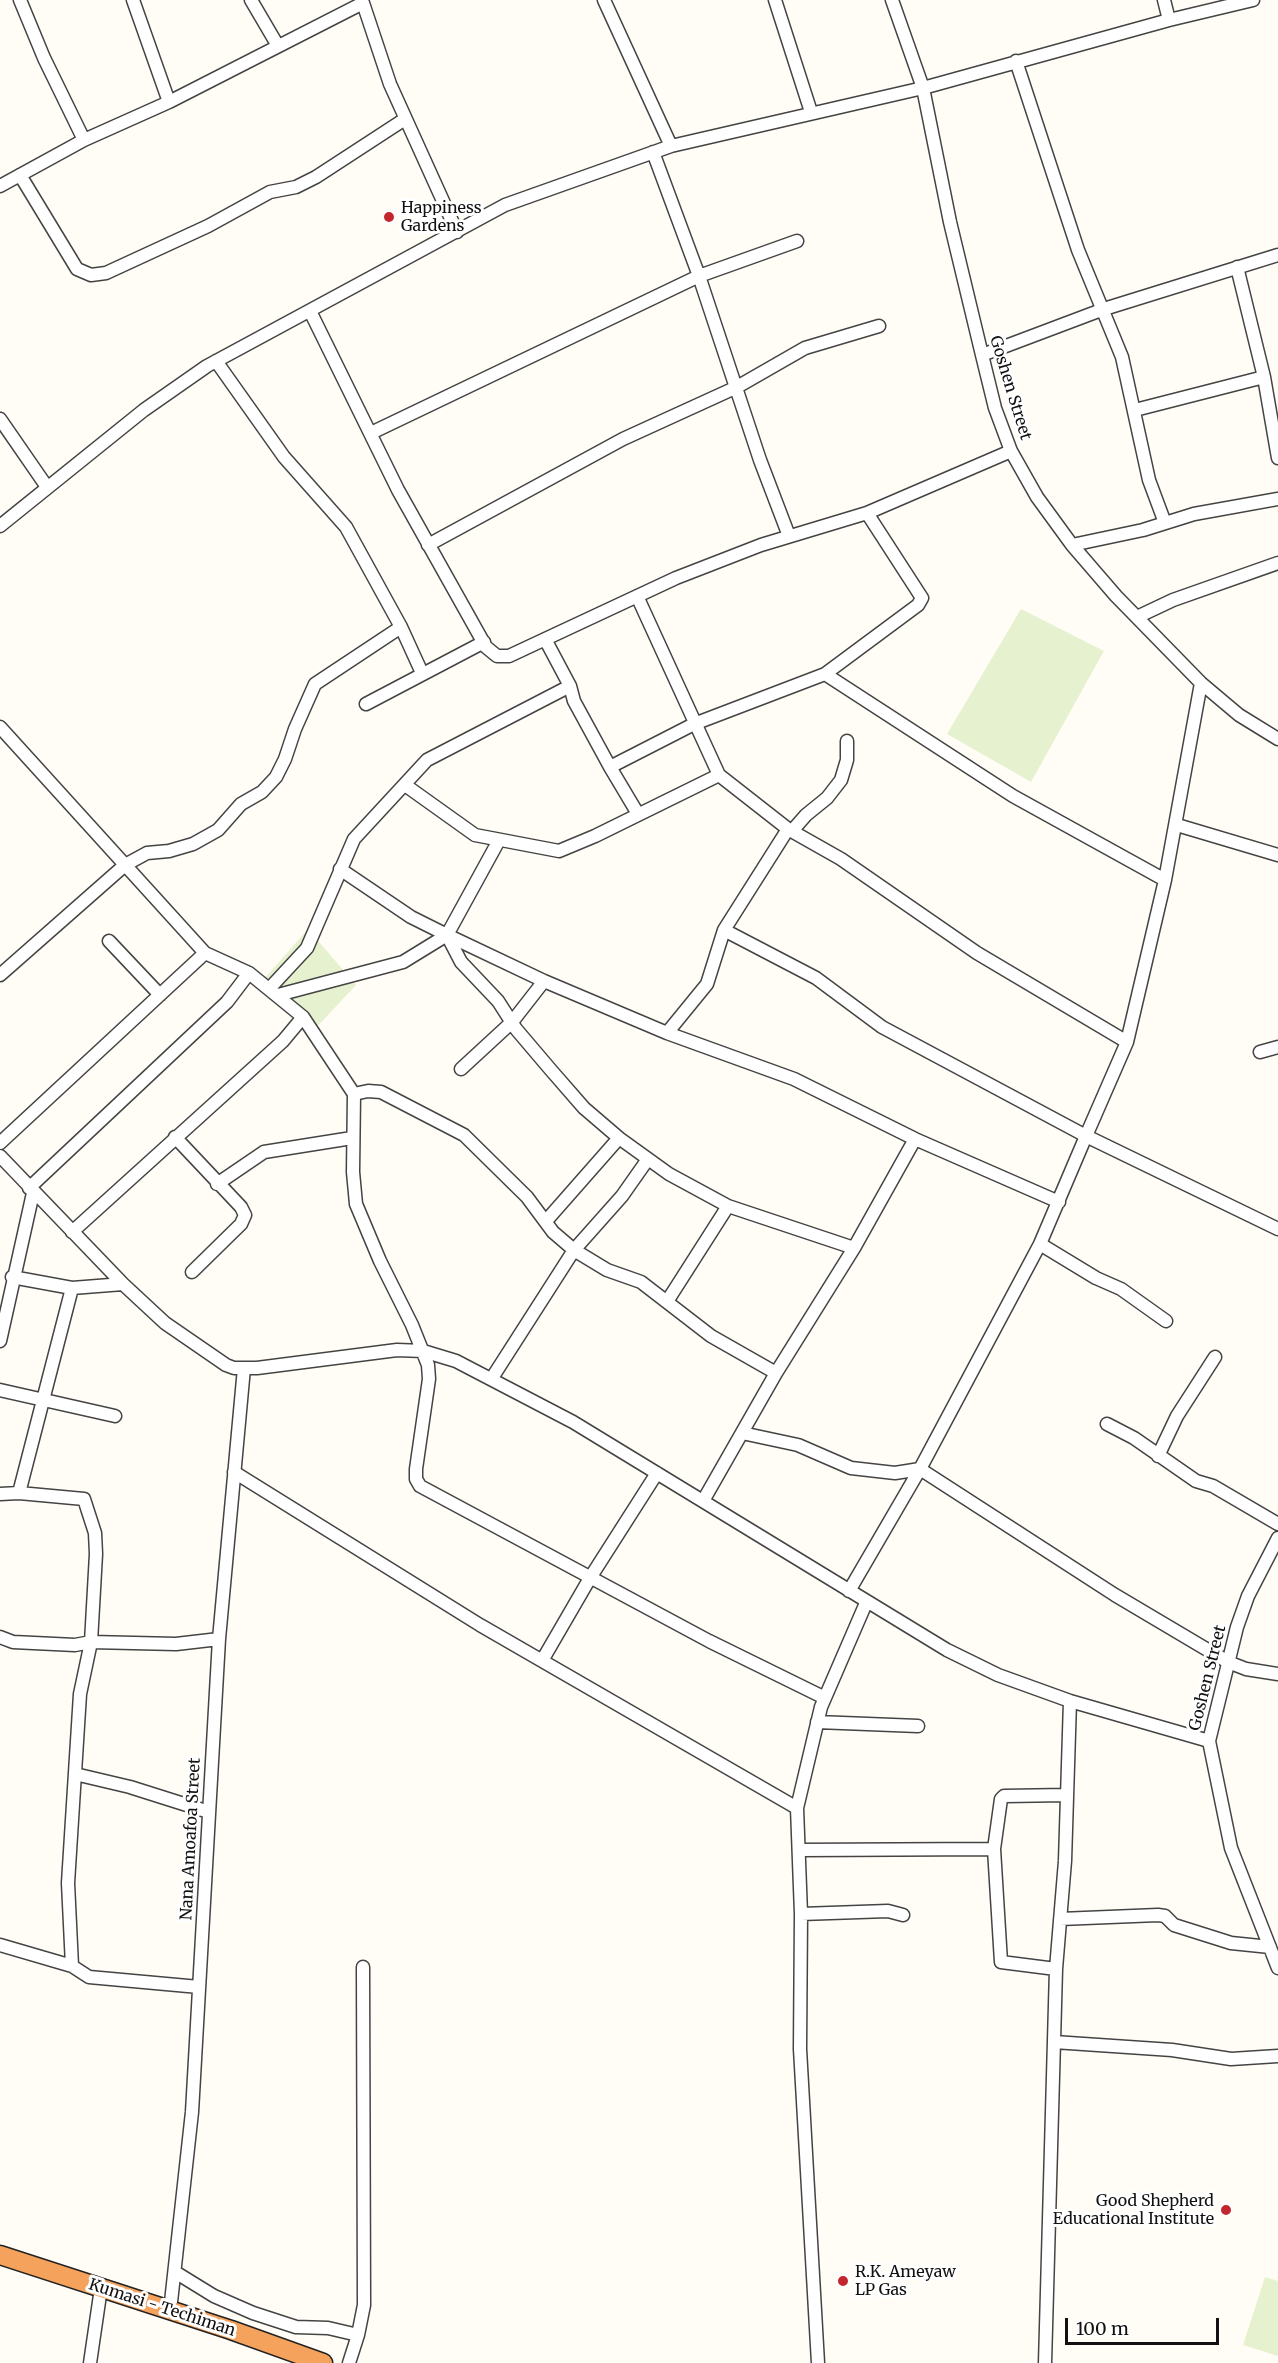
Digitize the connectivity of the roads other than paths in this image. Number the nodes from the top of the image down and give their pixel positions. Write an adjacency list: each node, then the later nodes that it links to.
1 (20, 0): 17 (street)
2 (133, 0): 14 (street)
3 (251, 0): 11 (street)
4 (604, 0): 18 (street)
5 (775, 0): 15 (street)
6 (892, 0): 13 (street, Goshen Street)
7 (1164, 0): 10 (street)
8 (1253, 0): 10 (street)
9 (363, 1): 11 (street); 16 (street)
10 (1169, 20): 12 (street)
11 (278, 46): 14 (street)
12 (1016, 61): 13 (street); 27 (street)
13 (923, 88): 15 (street); 30 (street, Goshen Street)
14 (168, 102): 17 (street)
15 (811, 111): 18 (street)
16 (405, 119): 20 (street); 22 (street)
17 (84, 140): 20 (street)
18 (671, 146): 19 (street)
19 (653, 152): 22 (street); 26 (street)
20 (20, 175): 21 (street)
21 (1, 182)
22 (456, 232): 28 (street)
23 (797, 241): 26 (street)
24 (1278, 255): 25 (street)
25 (1238, 267): 27 (street); 32 (street)
26 (699, 276): 33 (street); 36 (street)
27 (1104, 309): 30 (street); 34 (street)
28 (310, 311): 31 (street); 36 (street)
29 (879, 326): 33 (street)
30 (982, 355): 37 (street, Goshen Street)
31 (216, 361): 39 (street); 50 (street)
32 (1264, 377): 34 (street); 38 (street)
33 (737, 387): 44 (street); 45 (street)
34 (1135, 410): 42 (street)
35 (0, 419): 39 (street)
36 (370, 433): 45 (street)
37 (1011, 451): 41 (street); 46 (street, Goshen Street)
38 (1278, 458)
39 (47, 487): 43 (street)
40 (1278, 500): 42 (street)
41 (867, 513): 44 (street); 54 (street)
42 (1165, 523): 46 (street)
43 (0, 526)
44 (789, 536): 48 (street)
45 (428, 545): 52 (street)
46 (1072, 545): 49 (street, Goshen Street)
47 (1278, 563): 49 (street)
48 (637, 596): 51 (street); 58 (street)
49 (1137, 617): 55 (street, Goshen Street)
50 (401, 627): 53 (street); 70 (street)
51 (544, 639): 52 (street); 56 (street)
52 (483, 642): 53 (street)
53 (422, 673): 57 (street)
54 (825, 674): 58 (street); 72 (street)
55 (1200, 683): 60 (street, Goshen Street); 66 (street)
56 (570, 686): 62 (street); 64 (street)
57 (366, 704)
58 (694, 724): 62 (street); 63 (street)
59 (0, 728): 70 (street)
60 (1278, 739)
61 (847, 741): 67 (street)
62 (610, 767): 65 (street)
63 (719, 775): 65 (street); 67 (street)
64 (405, 785): 68 (street); 71 (street)
65 (638, 814): 68 (street)
66 (1177, 825): 69 (street); 72 (street)
67 (790, 830): 73 (street); 85 (street)
68 (498, 842): 74 (street)
69 (1278, 855)
70 (125, 865): 76 (street); 78 (street)
71 (340, 869): 74 (street); 80 (street)
72 (1165, 880): 85 (street)
73 (724, 930): 84 (street); 90 (street)
74 (447, 934): 79 (street); 80 (street); 83 (street)
75 (109, 941): 81 (street)
76 (206, 953): 77 (street); 81 (street)
77 (249, 973): 80 (street); 99 (street)
78 (0, 975)
79 (544, 981): 83 (street); 84 (street)
80 (274, 992): 82 (street)
81 (160, 995): 95 (street)
82 (303, 1017): 89 (street); 91 (street)
83 (512, 1022): 88 (street); 93 (street)
84 (667, 1033): 94 (street)
85 (1127, 1042): 90 (street)
86 (1278, 1047): 87 (street)
87 (1260, 1052)
88 (461, 1069)
89 (354, 1094): 92 (street); 102 (street)
90 (1086, 1136): 100 (street); 103 (street)
91 (175, 1137): 98 (street); 104 (street)
92 (352, 1138): 98 (street); 115 (street)
93 (619, 1138): 97 (street); 102 (street)
94 (915, 1139): 100 (street); 106 (street)
95 (0, 1143)
96 (0, 1156): 99 (street)
97 (648, 1159): 101 (street); 107 (street)
98 (217, 1184): 108 (street)
99 (31, 1190): 104 (street); 109 (street)
100 (1059, 1202): 105 (street)
101 (728, 1206): 106 (street); 112 (street)
102 (546, 1221): 107 (street)
103 (1278, 1229)
104 (72, 1232): 110 (street)
105 (1040, 1244): 113 (street); 126 (street)
106 (854, 1248): 118 (street)
107 (574, 1250): 112 (street); 119 (street)
108 (192, 1272)
109 (12, 1277): 111 (street); 114 (street)
110 (123, 1284): 111 (street); 117 (street)
111 (72, 1288): 121 (street)
112 (668, 1300): 118 (street)
113 (1166, 1321)
114 (0, 1341)
115 (423, 1351): 117 (street); 119 (street); 134 (street)
116 (1215, 1357): 125 (street)
117 (244, 1368): 127 (street, Nana Amoafoa Street)
118 (776, 1373): 124 (street)
119 (492, 1378): 128 (street)
120 (0, 1390): 121 (street)
121 (42, 1401): 122 (street); 129 (street)
122 (115, 1416)
123 (1107, 1424): 125 (street)
124 (742, 1433): 126 (street); 131 (street)
125 (1158, 1456): 132 (street)
126 (920, 1469): 135 (street); 141 (street)
127 (234, 1472): 138 (street, Nana Amoafoa Street); 140 (street)
128 (657, 1473): 131 (street); 134 (street)
129 (19, 1493): 130 (street); 139 (street)
130 (0, 1494)
131 (703, 1501): 135 (street)
132 (1278, 1524)
133 (1278, 1538): 141 (street, Goshen Street)
134 (590, 1578): 140 (street); 143 (street)
135 (849, 1591): 136 (street)
136 (866, 1603): 143 (street); 144 (street)
137 (0, 1637): 139 (street)
138 (219, 1639): 139 (street); 151 (street, Nana Amoafoa Street)
139 (91, 1642): 148 (street)
140 (543, 1659): 150 (street)
141 (1228, 1662): 142 (street); 147 (street, Goshen Street)
142 (1278, 1674)
143 (825, 1698): 145 (street)
144 (1070, 1701): 147 (street); 149 (street)
145 (817, 1722): 146 (street); 150 (street)
146 (918, 1726)
147 (1209, 1742): 158 (street, Goshen Street)
148 (75, 1774): 151 (street); 159 (street)
149 (1067, 1795): 152 (street); 156 (street)
150 (797, 1808): 153 (street)
151 (209, 1812): 163 (street, Nana Amoafoa Street)
152 (994, 1849): 153 (street); 162 (street)
153 (800, 1850): 154 (street)
154 (801, 1914): 155 (street); 174 (street)
155 (903, 1915)
156 (1060, 1919): 158 (street); 162 (street)
157 (0, 1945): 159 (street)
158 (1270, 1947): 161 (street, Goshen Street)
159 (72, 1966): 163 (street)
160 (363, 1966): 170 (street)
161 (1278, 1968)
162 (1056, 1969): 164 (street)
163 (198, 1986): 167 (street, Nana Amoafoa Street)
164 (1054, 2042): 165 (street); 175 (street)
165 (1278, 2056)
166 (0, 2255): 168 (highway, Kumasi - Techiman)
167 (175, 2272): 169 (street, Nana Amoafoa Street); 170 (street)
168 (101, 2289): 169 (highway, Kumasi - Techiman); 171 (street)
169 (171, 2311): 172 (highway, Kumasi - Techiman)
170 (358, 2335): 173 (street)
171 (90, 2363)
172 (323, 2363)
173 (349, 2363)
174 (818, 2363)
175 (1045, 2363)

